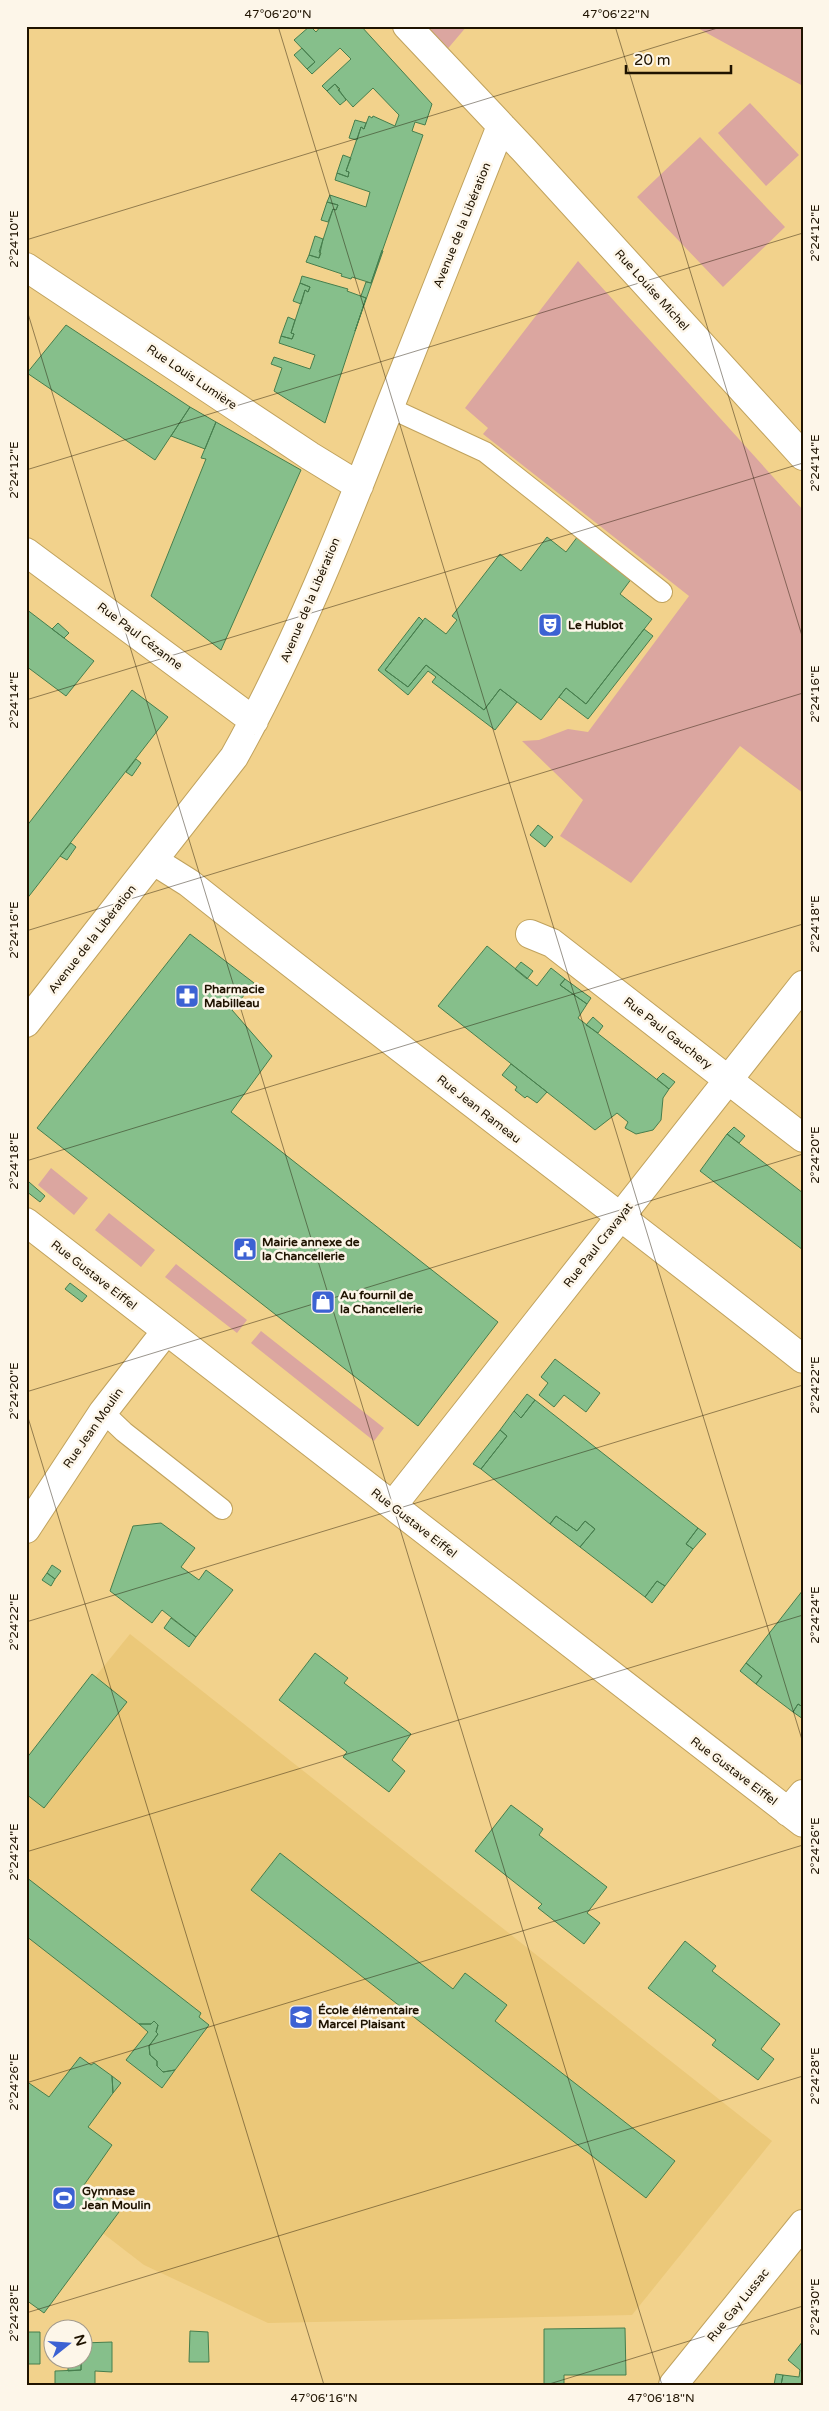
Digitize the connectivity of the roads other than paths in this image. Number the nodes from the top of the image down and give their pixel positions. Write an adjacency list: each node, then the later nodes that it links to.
1 (407, 26): 2 (street, Rue Louise Michel)
2 (501, 126): 4 (street, Avenue de la Libération); 5 (street, Rue Louise Michel)
3 (26, 267): 6 (street, Rue Louis Lumière)
4 (390, 408): 6 (street, Avenue de la Libération); 8 (lane)
5 (803, 456)
6 (359, 486): 9 (street, Avenue de la Libération)
7 (26, 552): 9 (street, Rue Paul Cézanne)
8 (662, 592)
9 (254, 721): 10 (street, Avenue de la Libération)
10 (154, 861): 13 (street, Avenue de la Libération); 16 (street, Rue Jean Rameau)
11 (530, 934): 14 (street, Rue Paul Gauchery)
12 (803, 985): 14 (street, Rue Paul Cravayat)
13 (26, 1023)
14 (728, 1080): 15 (street, Rue Paul Gauchery); 16 (street, Rue Paul Cravayat)
15 (803, 1138)
16 (620, 1217): 19 (street, Rue Jean Rameau); 21 (street, Rue Paul Cravayat)
17 (26, 1222): 18 (street, Rue Gustave Eiffel)
18 (166, 1330): 20 (street, Rue Jean Moulin); 21 (street, Rue Gustave Eiffel)
19 (803, 1359)
20 (103, 1412): 22 (lane); 23 (street, Rue Jean Moulin)
21 (392, 1505): 24 (street, Rue Gustave Eiffel)
22 (222, 1509)
23 (26, 1529)
24 (798, 1810)
25 (803, 2224): 26 (street, Rue Gay Lussac)
26 (673, 2385)

